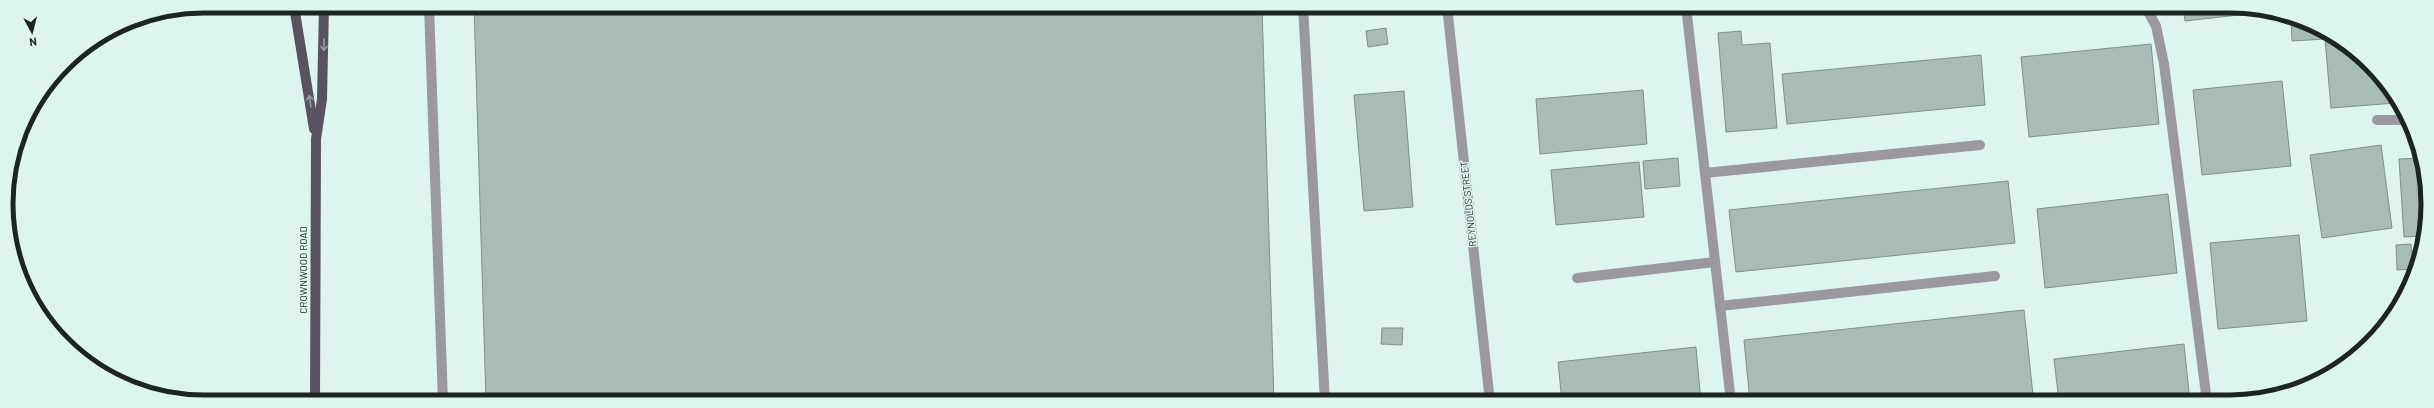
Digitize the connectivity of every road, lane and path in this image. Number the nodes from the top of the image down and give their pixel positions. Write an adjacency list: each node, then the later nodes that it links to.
1 (295, 13): 10 (main road, CROWNWOOD ROAD, one-way to 1)
2 (324, 13): 10 (main road, CROWNWOOD ROAD, one-way to 10)
3 (429, 13): 18 (street)
4 (1303, 13): 19 (street)
5 (1448, 13): 20 (street, REYNOLDS STREET)
6 (1687, 13): 12 (street)
7 (2149, 13): 22 (street)
8 (2377, 120): 9 (street)
9 (2401, 120)
10 (316, 139): 17 (main road, CROWNWOOD ROAD)
11 (1980, 145): 12 (street)
12 (1705, 173): 13 (street)
13 (1715, 262): 15 (street); 16 (street)
14 (1995, 276): 16 (street)
15 (1577, 278)
16 (1720, 306): 21 (street)
17 (314, 395)
18 (443, 395)
19 (1325, 395)
20 (1489, 395)
21 (1730, 395)
22 (2206, 395)

